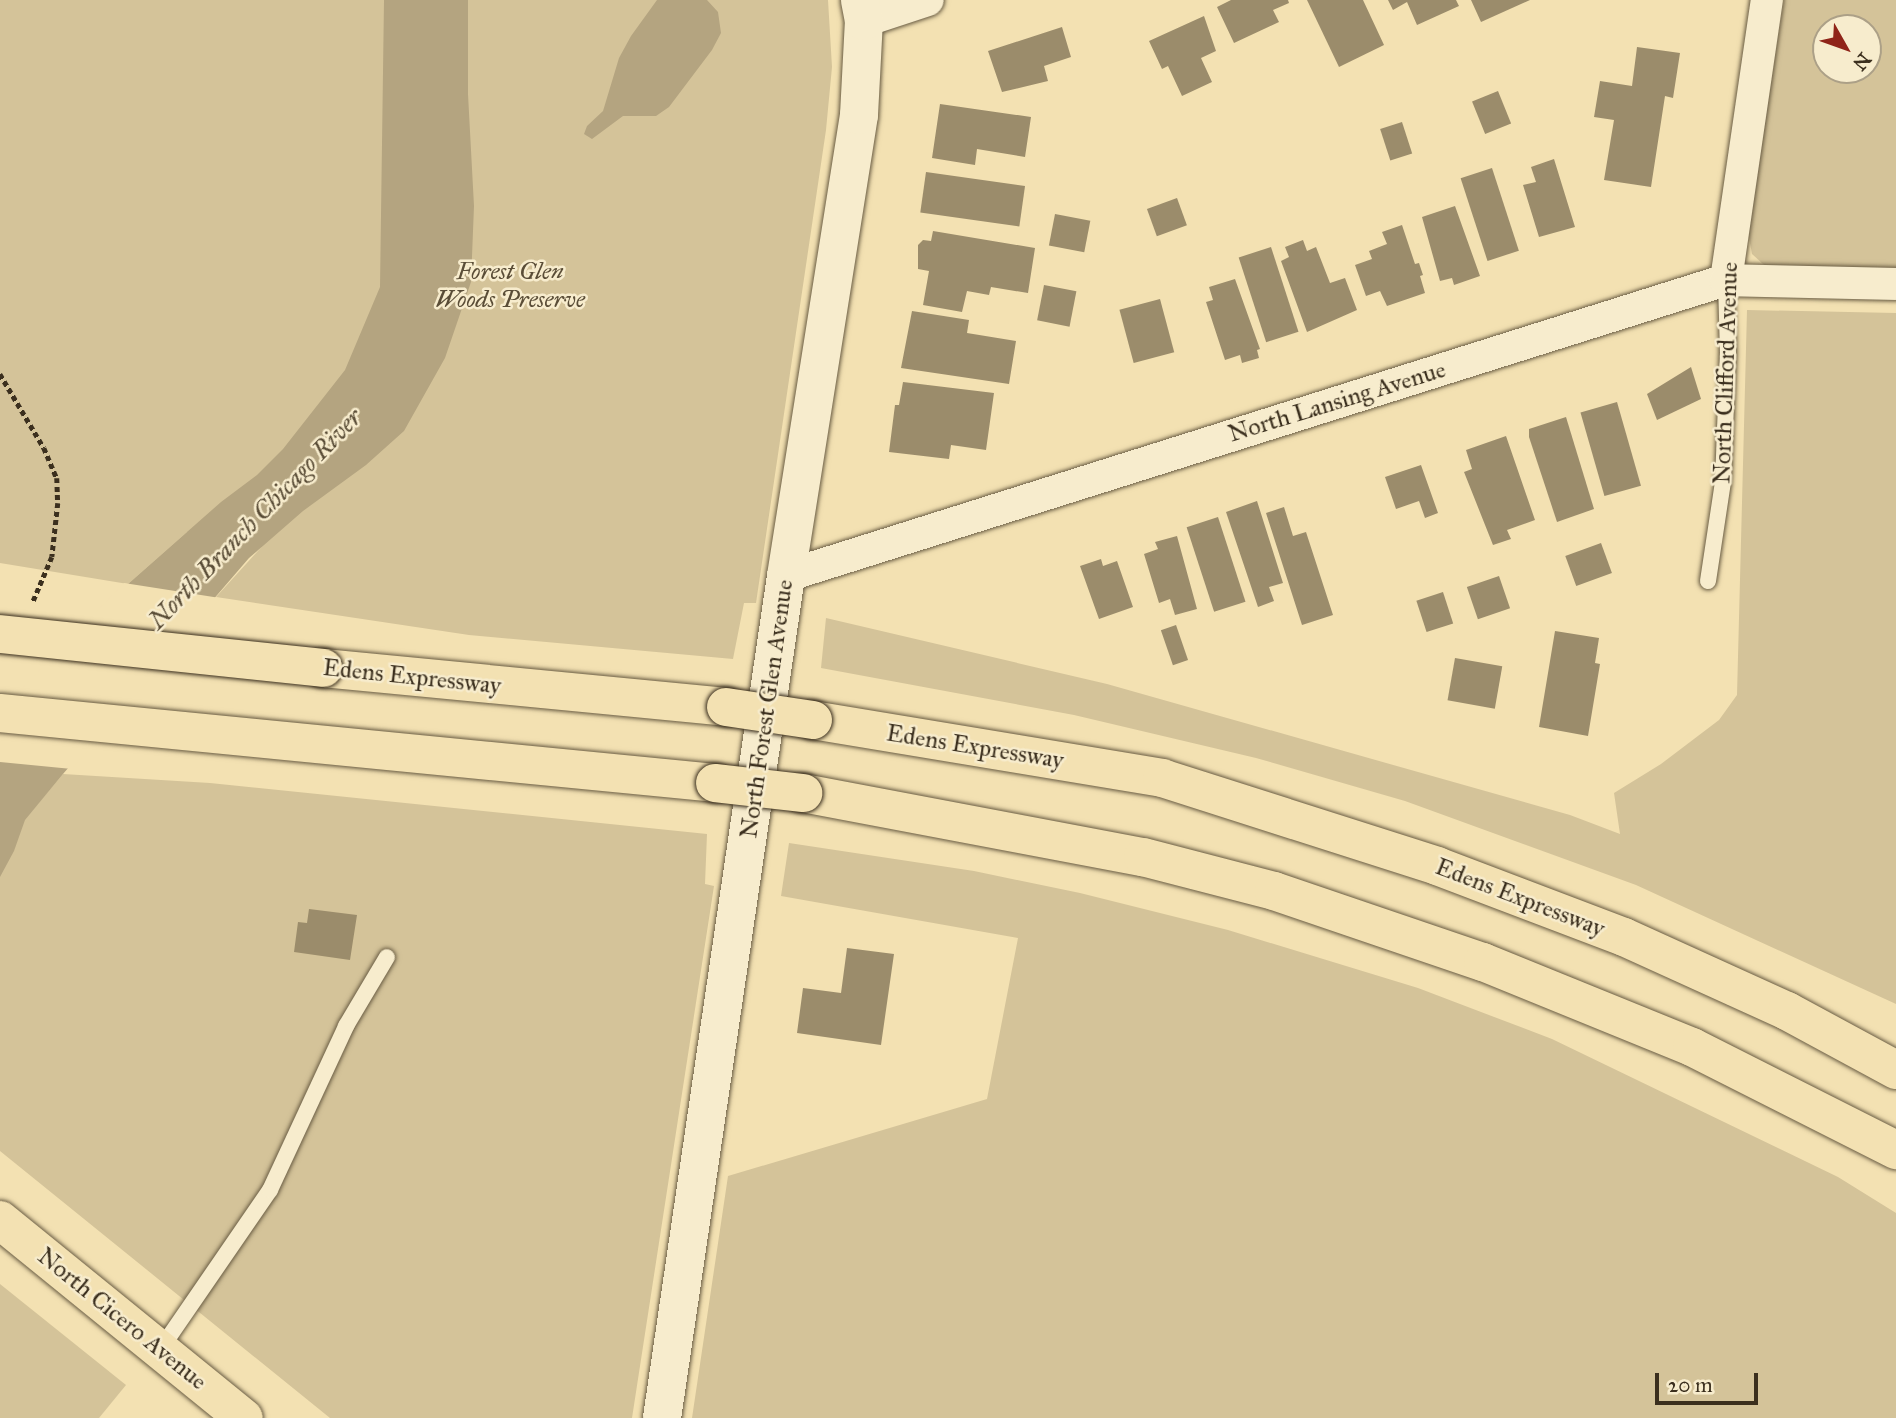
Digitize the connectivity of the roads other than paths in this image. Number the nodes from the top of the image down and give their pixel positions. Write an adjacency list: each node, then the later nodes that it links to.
1 (928, 0): 3 (street)
2 (1768, 0): 4 (street, North Clifford Avenue)
3 (862, 11): 6 (street, North Forest Glen Avenue)
4 (1726, 280): 5 (street, North Lansing Avenue); 6 (street, North Lansing Avenue); 7 (lane, North Clifford Avenue)
5 (1896, 284)
6 (786, 576): 16 (street, North Forest Glen Avenue)
7 (1708, 581)
8 (13, 622): 11 (main road, Edens Expressway, bridge)
9 (0, 713): 12 (main road, bridge)
10 (387, 957): 14 (lane)
11 (1896, 1070)
12 (1896, 1150)
13 (0, 1220): 14 (main road, North Cicero Avenue)
14 (160, 1350): 15 (main road, North Cicero Avenue)
15 (244, 1418)
16 (662, 1418)

